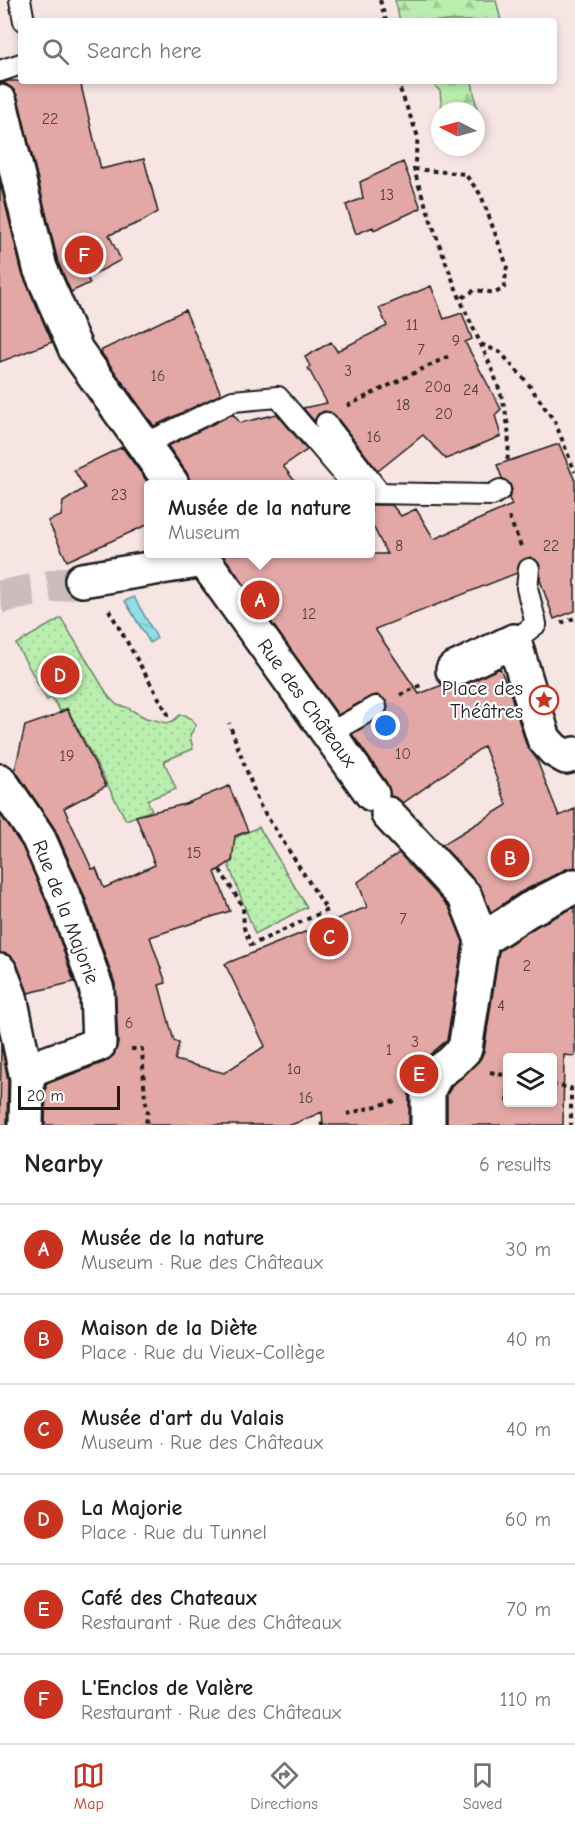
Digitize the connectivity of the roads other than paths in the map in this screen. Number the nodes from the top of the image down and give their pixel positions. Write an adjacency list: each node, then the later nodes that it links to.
1 (20, 0): 2 (lane)
2 (23, 18)
3 (18, 65): 4 (lane)
4 (0, 71)
5 (0, 102): 7 (street)
6 (326, 423): 10 (lane)
7 (143, 445): 8 (street); 9 (lane)
8 (169, 480)
9 (349, 480)
10 (366, 480)
11 (375, 493): 12 (lane)
12 (503, 499)
13 (198, 558): 16 (street)
14 (204, 558): 20 (street, Rue des Châteaux)
15 (530, 569): 17 (lane)
16 (82, 580)
17 (514, 641): 18 (street); 21 (street)
18 (453, 670)
19 (376, 707): 20 (lane)
20 (328, 734): 24 (street, Rue des Châteaux)
21 (575, 754)
22 (4, 793): 26 (street, Rue de la Majorie)
23 (575, 886): 24 (street)
24 (482, 940): 28 (street)
25 (0, 971): 26 (street)
26 (27, 1078): 27 (street)
27 (26, 1125)
28 (428, 1125)

